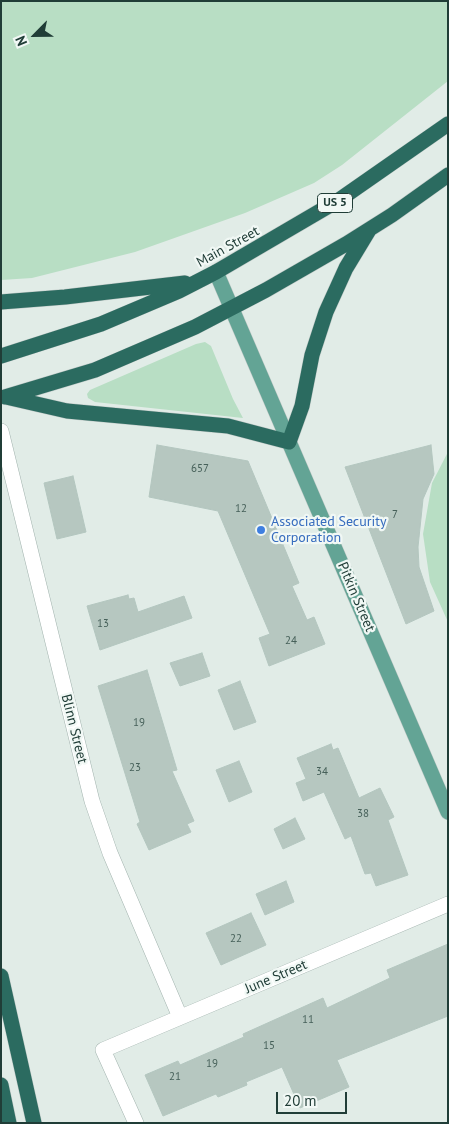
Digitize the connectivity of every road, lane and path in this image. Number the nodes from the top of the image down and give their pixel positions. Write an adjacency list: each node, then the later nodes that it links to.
1 (448, 124): 4 (highway, Main Street / US 5)
2 (448, 175): 3 (highway)
3 (369, 230): 7 (highway); 11 (highway)
4 (216, 272): 5 (highway, Main Street / US 5); 7 (main road, Pitkin Street)
5 (199, 281): 6 (highway); 8 (highway, Main Street / US 5)
6 (1, 302)
7 (232, 308): 9 (highway); 11 (main road, Pitkin Street)
8 (1, 356)
9 (3, 398): 11 (highway)
10 (1, 431): 15 (street, Blinn Street)
11 (289, 442): 12 (main road, Pitkin Street)
12 (448, 812)
13 (448, 904): 15 (street, June Street)
14 (1, 976): 18 (highway)
15 (180, 1017): 19 (street, June Street)
16 (1, 1085): 17 (highway)
17 (9, 1123)
18 (34, 1123)
19 (136, 1123)

